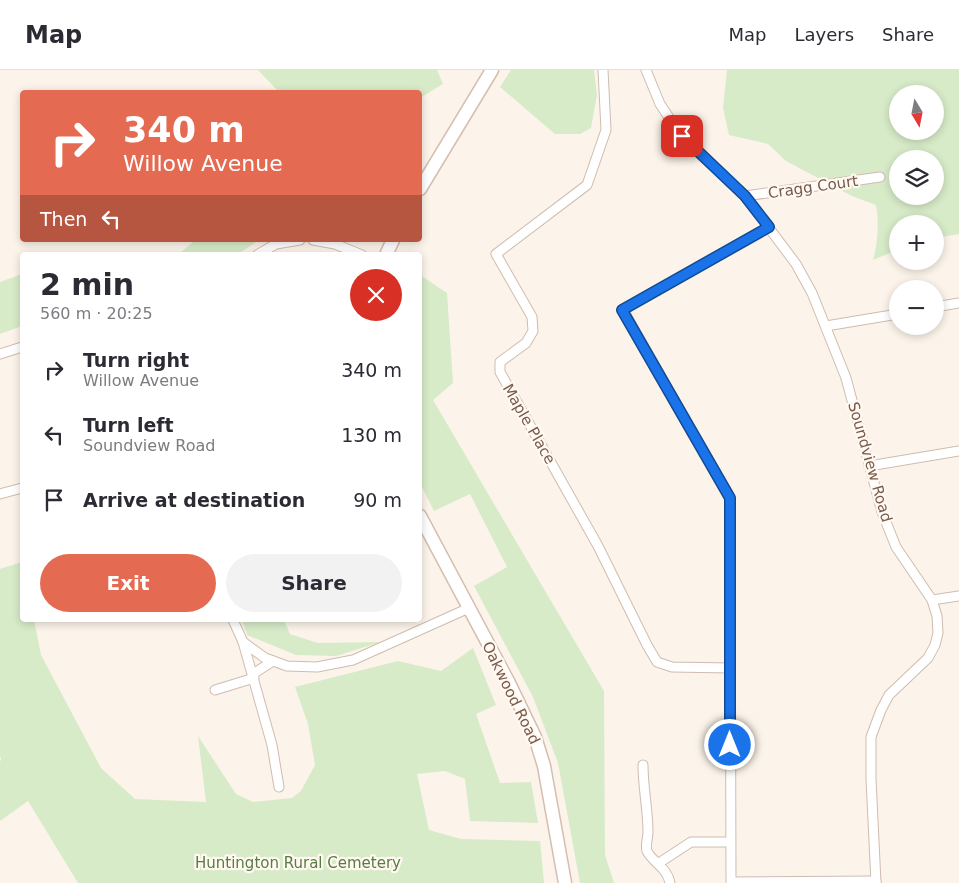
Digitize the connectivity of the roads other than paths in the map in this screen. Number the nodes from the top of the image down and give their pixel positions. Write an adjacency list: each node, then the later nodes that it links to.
1 (492, 70): 5 (main road)
2 (603, 70): 29 (street, Maple Place)
3 (646, 70): 6 (street, Soundview Road)
4 (880, 177): 6 (street, Cragg Court)
5 (422, 186)
6 (745, 196): 7 (street, Soundview Road)
7 (769, 227): 15 (street, Soundview Road); 29 (street)
8 (288, 242): 10 (street)
9 (324, 242): 11 (street)
10 (262, 252)
11 (355, 252)
12 (959, 303): 13 (street)
13 (944, 306)
14 (889, 316): 15 (street)
15 (826, 326): 19 (street, Soundview Road)
16 (20, 348): 17 (street)
17 (0, 354)
18 (959, 450): 19 (street)
19 (869, 466): 24 (street, Soundview Road)
20 (20, 489): 21 (street)
21 (0, 494)
22 (422, 520): 25 (main road, Oakwood Road)
23 (959, 596): 24 (street)
24 (932, 600): 36 (street, Soundview Road)
25 (469, 608): 28 (street); 37 (main road, Oakwood Road)
26 (233, 622): 27 (street)
27 (243, 642): 28 (street); 30 (street)
28 (272, 661): 30 (street)
29 (730, 668): 34 (street)
30 (253, 676): 31 (street); 33 (street)
31 (215, 690)
32 (643, 765): 35 (street)
33 (278, 787)
34 (730, 842): 35 (street); 36 (street)
35 (659, 863): 38 (street)
36 (876, 882)
37 (566, 883)
38 (670, 883)

